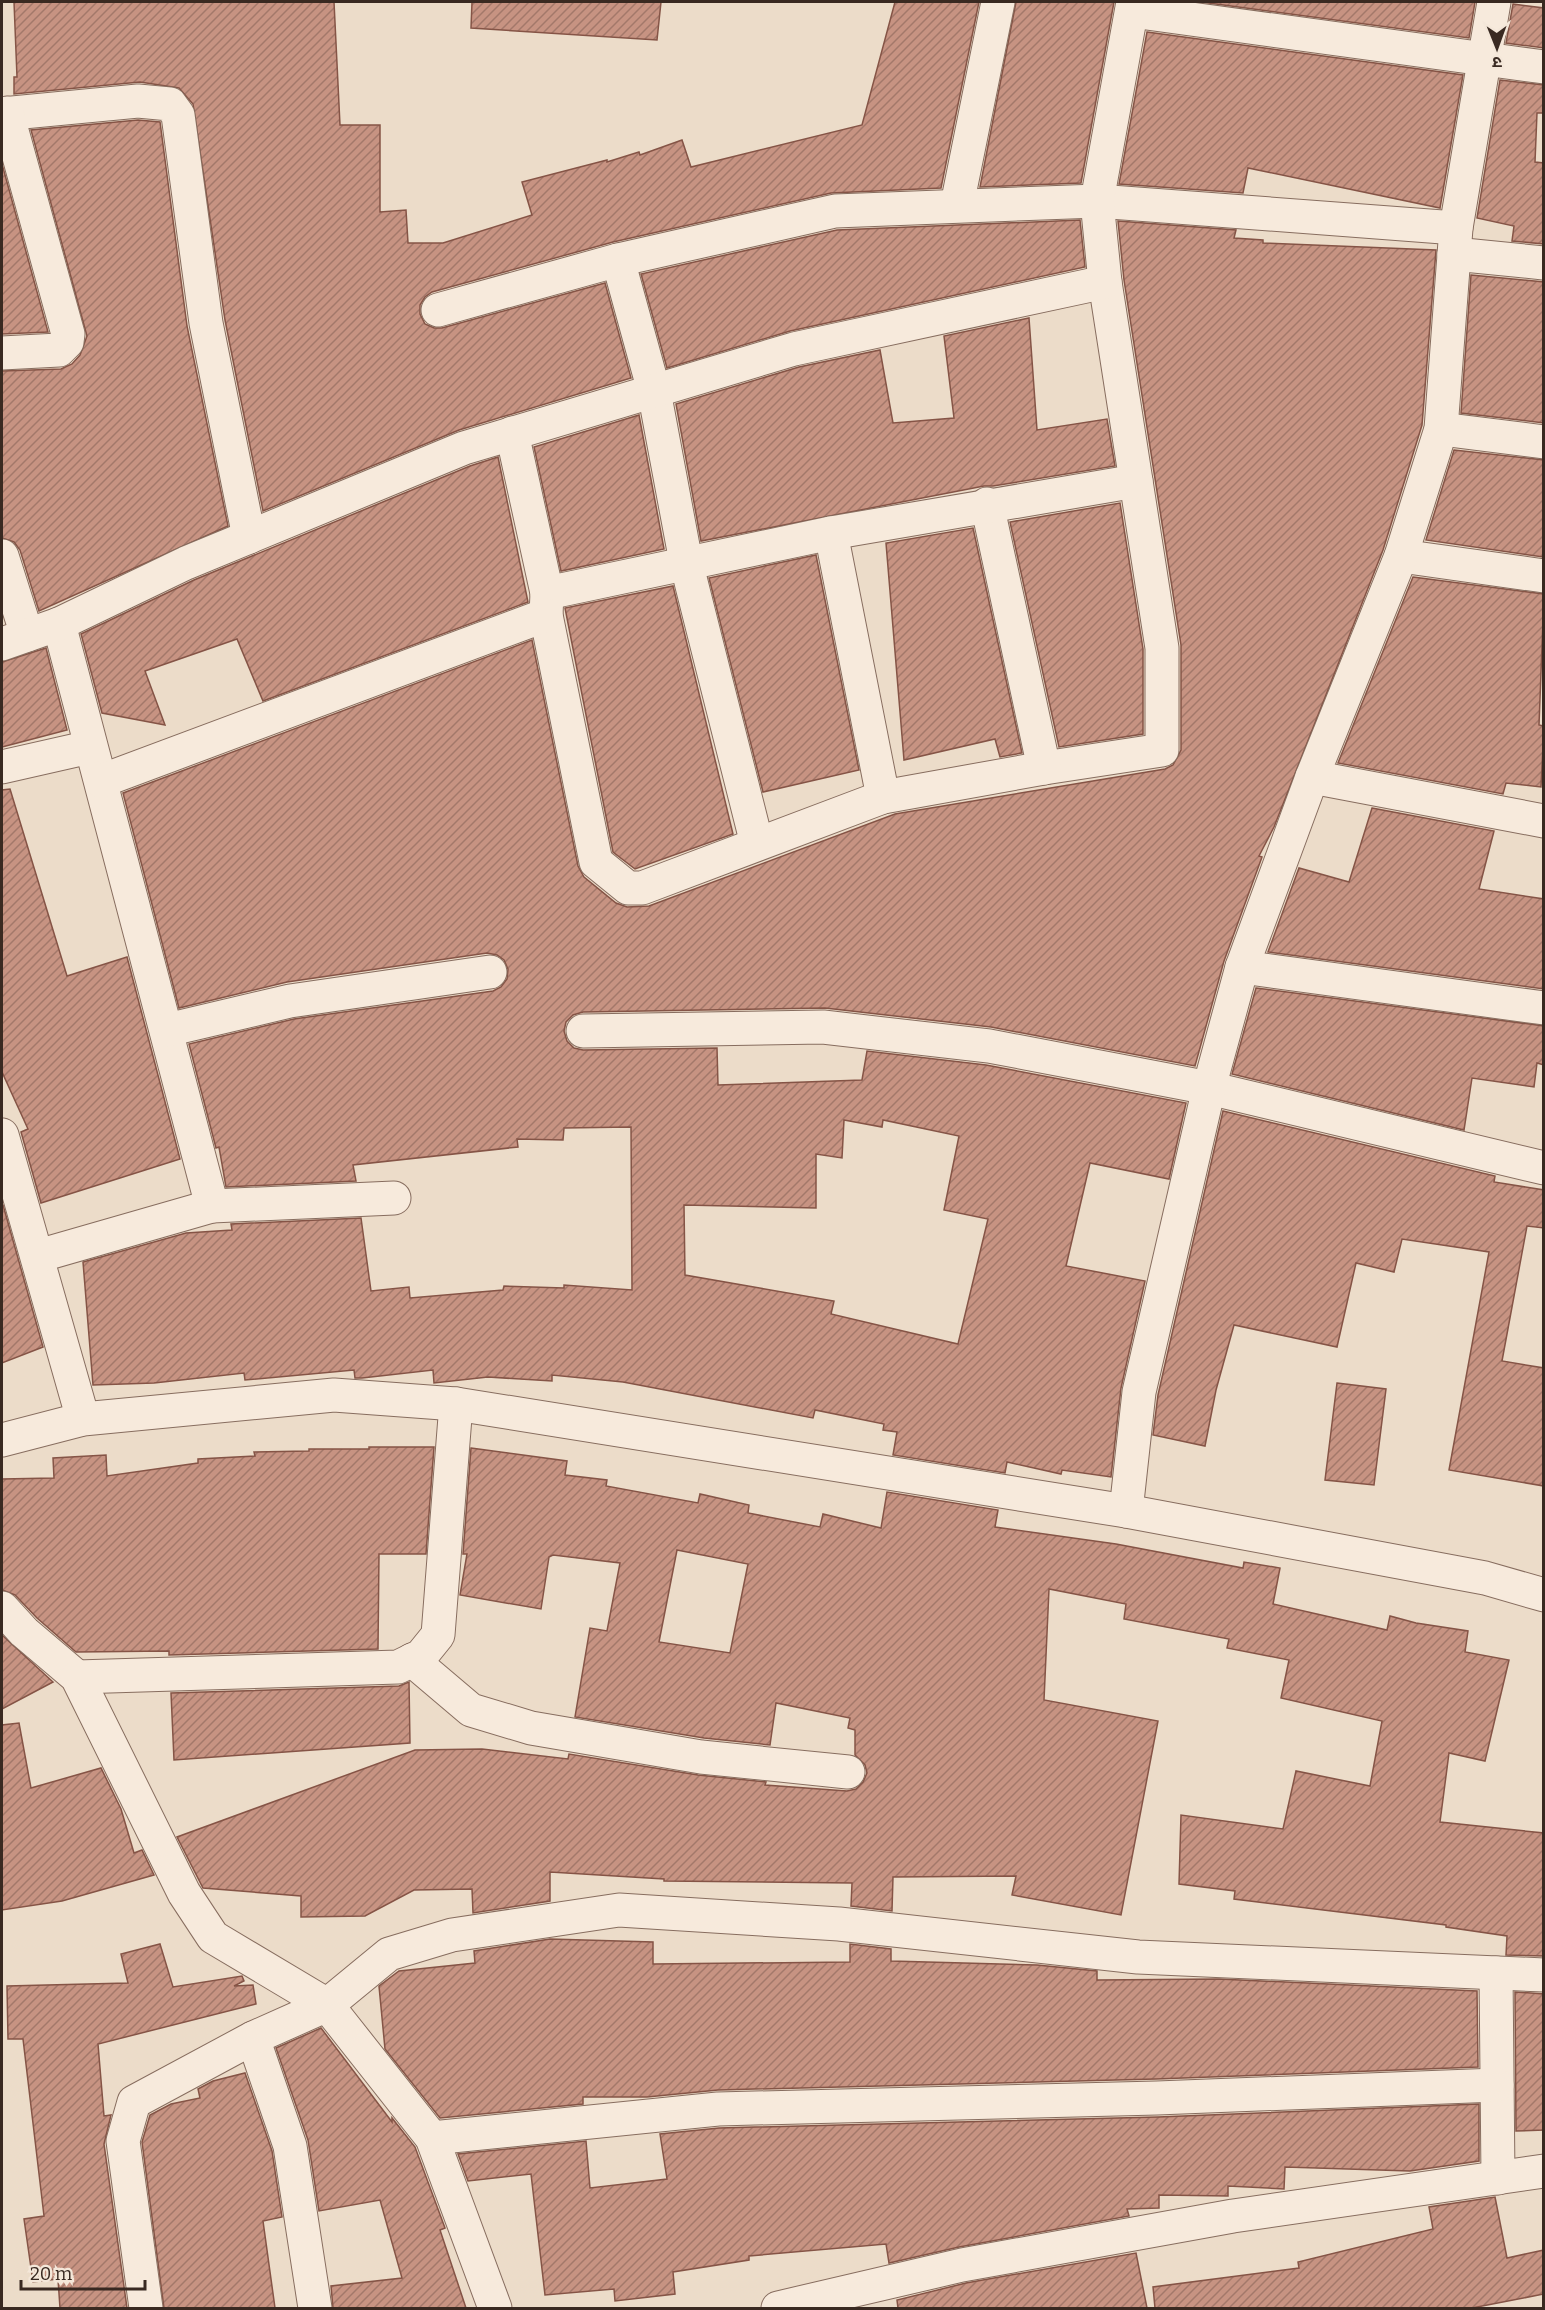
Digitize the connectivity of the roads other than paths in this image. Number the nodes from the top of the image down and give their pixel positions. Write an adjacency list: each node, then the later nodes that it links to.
1 (998, 2): 8 (street)
2 (1494, 2): 4 (street)
3 (1132, 6): 4 (street); 7 (street)
4 (1484, 58): 5 (street); 9 (street)
5 (1544, 67)
6 (4, 114): 14 (street); 22 (street)
7 (1097, 201): 8 (street); 9 (street); 12 (street)
8 (957, 205): 10 (street)
9 (1455, 241): 11 (street); 16 (street)
10 (618, 260): 13 (street); 15 (street)
11 (1544, 262)
12 (1104, 282): 15 (street); 19 (street)
13 (438, 310)
14 (2, 353)
15 (654, 391): 17 (street); 25 (street)
16 (1441, 429): 18 (street); 24 (street)
17 (512, 433): 22 (street); 27 (street)
18 (1544, 442)
19 (1136, 481): 20 (street); 32 (street)
20 (987, 504): 21 (street); 32 (street)
21 (831, 533): 25 (street); 35 (street)
22 (249, 537): 28 (street)
23 (2, 556): 29 (street)
24 (1401, 556): 26 (street); 33 (street)
25 (686, 562): 27 (street); 37 (street)
26 (1544, 576)
27 (546, 604): 34 (street); 37 (street)
28 (59, 624): 29 (street); 30 (street)
29 (14, 640)
30 (90, 747): 31 (street); 34 (street)
31 (2, 767)
32 (1044, 768): 35 (street)
33 (1312, 777): 36 (street); 38 (street)
34 (101, 781): 41 (street)
35 (883, 797): 37 (street)
36 (1544, 821)
37 (757, 844)
38 (1242, 967): 40 (street); 43 (street)
39 (490, 972): 41 (street)
40 (1544, 1008)
41 (167, 1030): 47 (street)
42 (583, 1031): 43 (street)
43 (1209, 1088): 45 (street); 52 (street)
44 (2, 1135): 48 (street)
45 (1544, 1168)
46 (394, 1198): 47 (street)
47 (212, 1206): 48 (street)
48 (38, 1256): 50 (street)
49 (456, 1404): 50 (street); 52 (street); 55 (street)
50 (83, 1419): 51 (street)
51 (2, 1440)
52 (1126, 1511): 53 (street)
53 (1544, 1595)
54 (2, 1608): 56 (street)
55 (412, 1660): 56 (street); 57 (street)
56 (77, 1677): 60 (street)
57 (848, 1773)
58 (1496, 1972): 59 (street); 60 (street); 62 (street)
59 (1544, 1975)
60 (327, 2006): 61 (street); 63 (street)
61 (253, 2038): 66 (street); 67 (street)
62 (1497, 2085): 63 (street); 65 (street)
63 (432, 2138): 68 (street)
64 (1544, 2171): 65 (street)
65 (1498, 2178): 69 (street)
66 (146, 2308)
67 (315, 2308)
68 (495, 2308)
69 (778, 2308)

